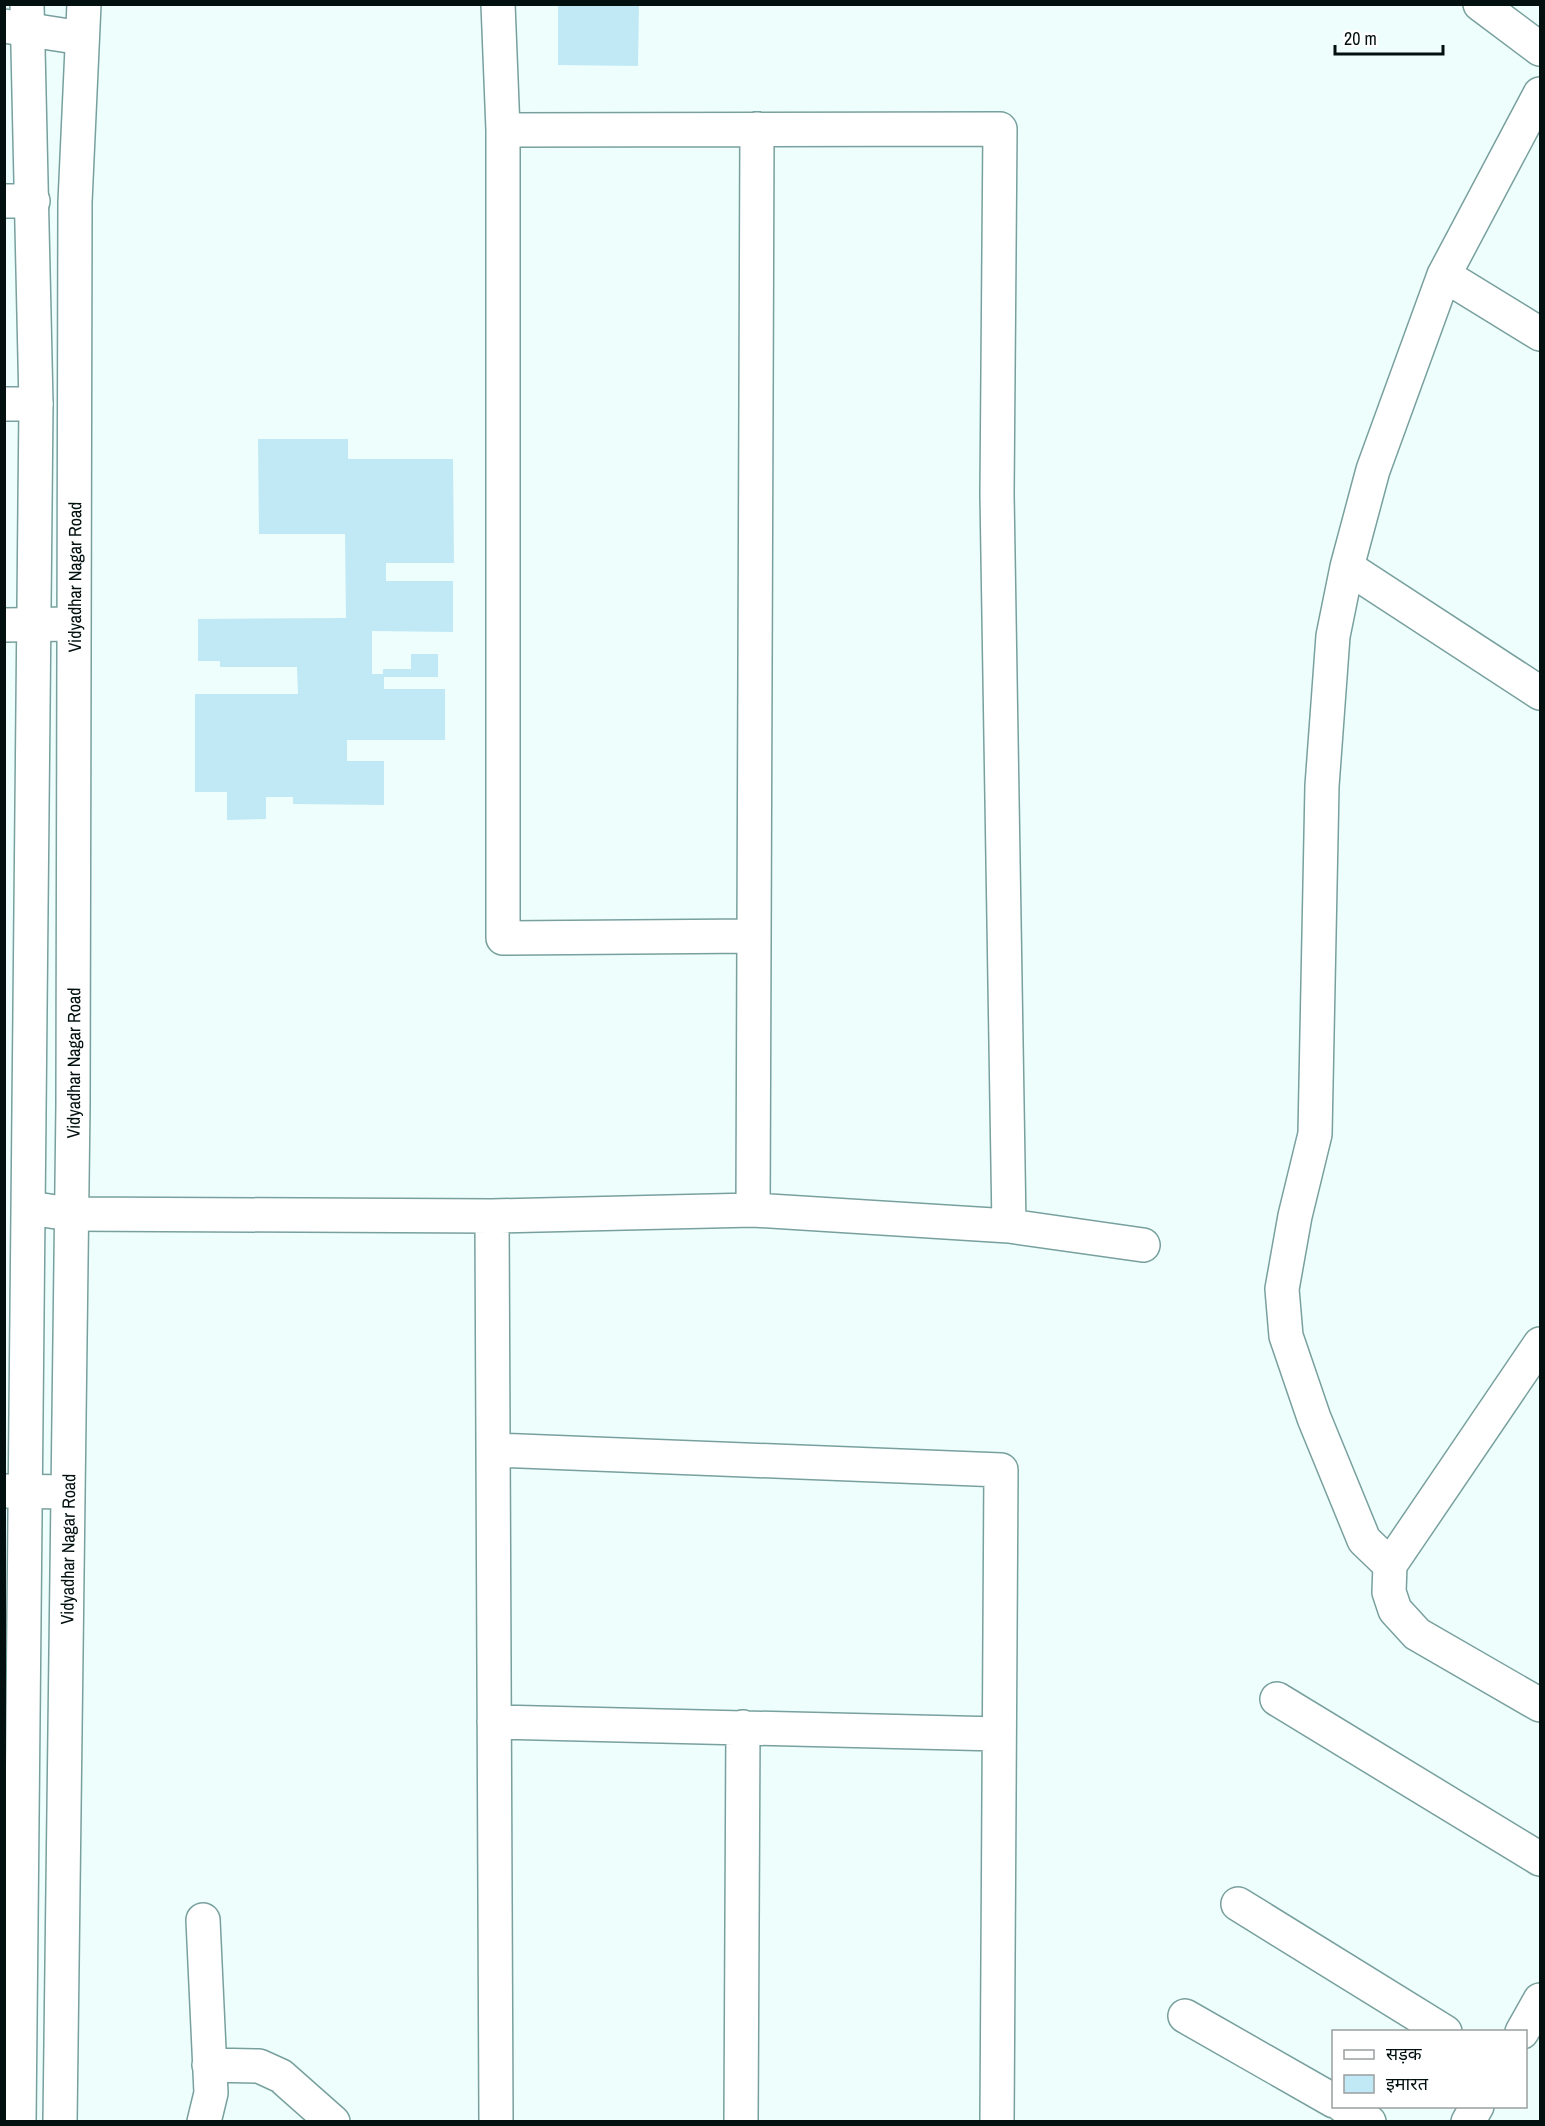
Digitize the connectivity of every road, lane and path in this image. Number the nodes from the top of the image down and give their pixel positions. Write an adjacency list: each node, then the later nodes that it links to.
1 (84, 4): 5 (street, Vidyadhar Nagar Road)
2 (498, 4): 9 (street)
3 (1480, 4): 6 (street)
4 (20, 20): 5 (street); 10 (street)
5 (82, 38): 15 (street, Vidyadhar Nagar Road)
6 (1540, 49)
7 (1540, 94): 11 (street)
8 (757, 129): 9 (street); 18 (street); 23 (street)
9 (503, 130): 18 (street)
10 (19, 201): 13 (street)
11 (1444, 275): 12 (street); 14 (street)
12 (1540, 334)
13 (20, 404): 16 (street)
14 (1347, 567): 17 (street); 29 (street)
15 (72, 624): 16 (street); 21 (street, Vidyadhar Nagar Road)
16 (19, 625): 19 (street)
17 (1540, 693)
18 (754, 936): 20 (street)
19 (28, 1208): 21 (street); 27 (street)
20 (753, 1210): 22 (street); 23 (street)
21 (70, 1214): 22 (street); 28 (street, Vidyadhar Nagar Road)
22 (492, 1216): 26 (street)
23 (1010, 1226): 24 (street)
24 (1143, 1245)
25 (1540, 1344): 29 (street)
26 (493, 1450): 32 (street); 34 (street)
27 (15, 1491): 28 (street); 46 (street)
28 (67, 1492): 47 (street, Vidyadhar Nagar Road)
29 (1390, 1565): 31 (street)
30 (1277, 1699): 35 (street)
31 (1540, 1705)
32 (494, 1722): 33 (street); 50 (street)
33 (742, 1727): 34 (street); 51 (street)
34 (999, 1734): 52 (street)
35 (1540, 1859)
36 (1238, 1904): 40 (street)
37 (203, 1920): 42 (street)
38 (1540, 2000): 41 (street)
39 (1185, 2016): 43 (street)
40 (1443, 2030)
41 (1523, 2030)
42 (209, 2065): 48 (street); 49 (street)
43 (1332, 2100)
44 (1346, 2108): 53 (street)
45 (1476, 2108): 54 (street)
46 (19, 2121)
47 (60, 2121)
48 (204, 2121)
49 (333, 2121)
50 (496, 2121)
51 (741, 2121)
52 (997, 2121)
53 (1369, 2121)
54 (1468, 2121)

